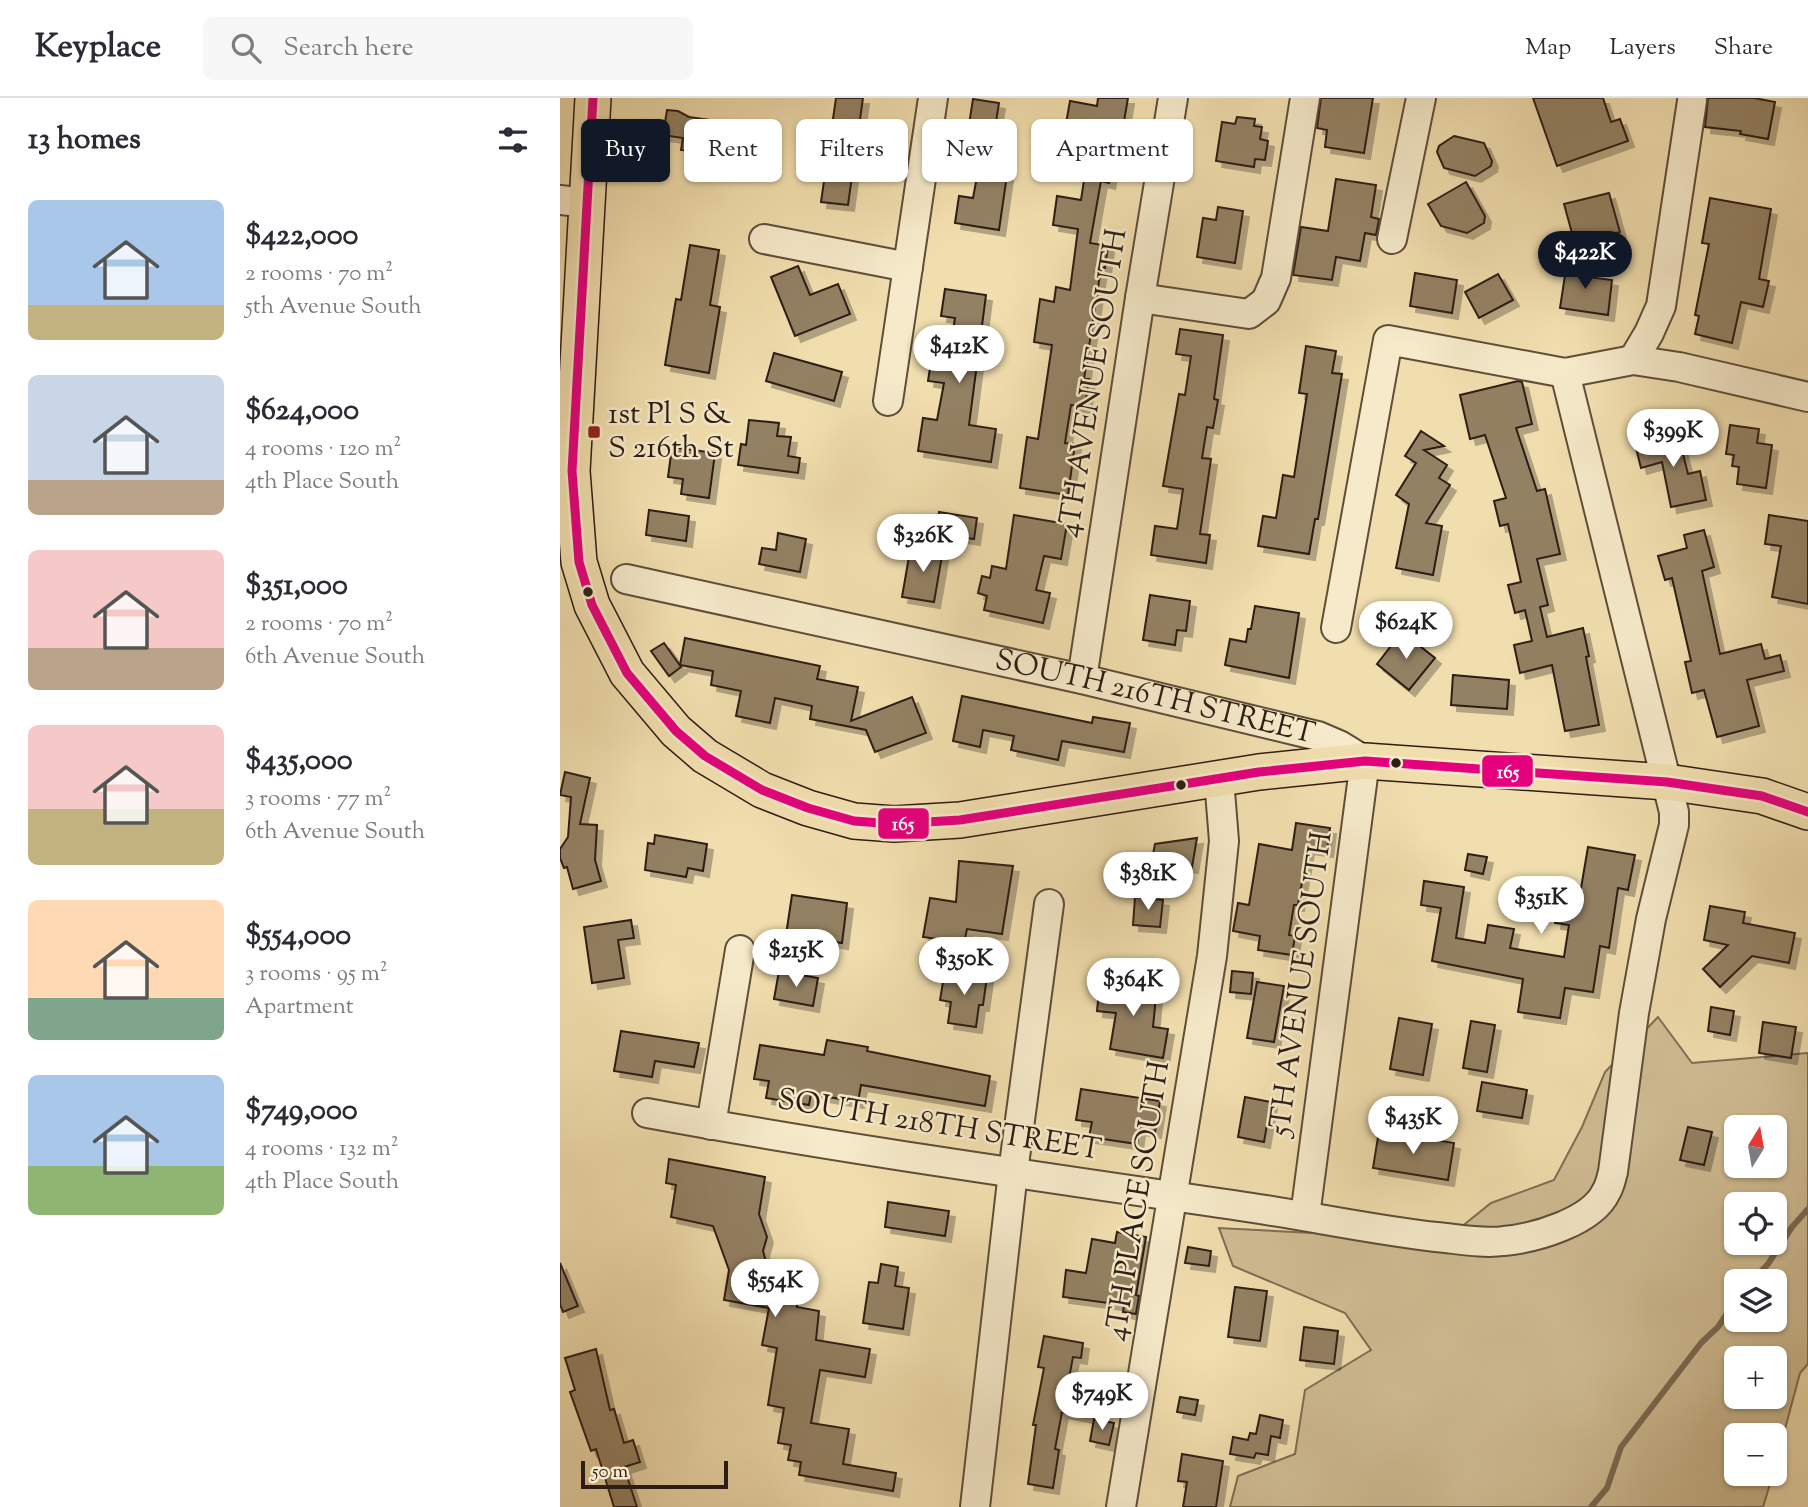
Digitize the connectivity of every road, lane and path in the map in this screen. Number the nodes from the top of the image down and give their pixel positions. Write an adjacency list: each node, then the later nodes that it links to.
1 (933, 98): 10 (street)
2 (1173, 98): 11 (street, 4TH AVENUE SOUTH)
3 (1306, 98): 11 (street)
4 (1421, 98): 9 (street)
5 (595, 99): 7 (main road)
6 (1692, 101): 12 (street)
7 (573, 201): 16 (main road)
8 (764, 239): 10 (street)
9 (1392, 239)
10 (908, 267): 15 (street)
11 (1140, 298): 19 (street, 4TH AVENUE SOUTH)
12 (1633, 360): 13 (street); 14 (street)
13 (1565, 373): 18 (street); 22 (street, SOUTH 218TH STREET)
14 (1808, 397)
15 (888, 401)
16 (570, 560): 21 (main road)
17 (626, 579): 19 (street, SOUTH 216TH STREET)
18 (1336, 628)
19 (1082, 679): 20 (street, SOUTH 216TH STREET)
20 (1365, 761): 21 (main road); 22 (main road, SOUTH 216TH STREET); 30 (street, 5TH AVENUE SOUTH)
21 (1219, 779): 29 (street, 4TH PLACE SOUTH)
22 (1667, 782): 23 (main road, SOUTH 216TH STREET); 30 (street, SOUTH 218TH STREET)
23 (1808, 812)
24 (1049, 904): 28 (street)
25 (740, 950): 27 (street)
26 (647, 1113): 27 (street, SOUTH 218TH STREET)
27 (711, 1125): 28 (street, SOUTH 218TH STREET)
28 (1013, 1172): 29 (street, SOUTH 218TH STREET); 31 (street)
29 (1173, 1196): 30 (street, SOUTH 218TH STREET); 32 (street, 4TH PLACE SOUTH)
30 (1305, 1216)
31 (975, 1507)
32 (1121, 1507)

